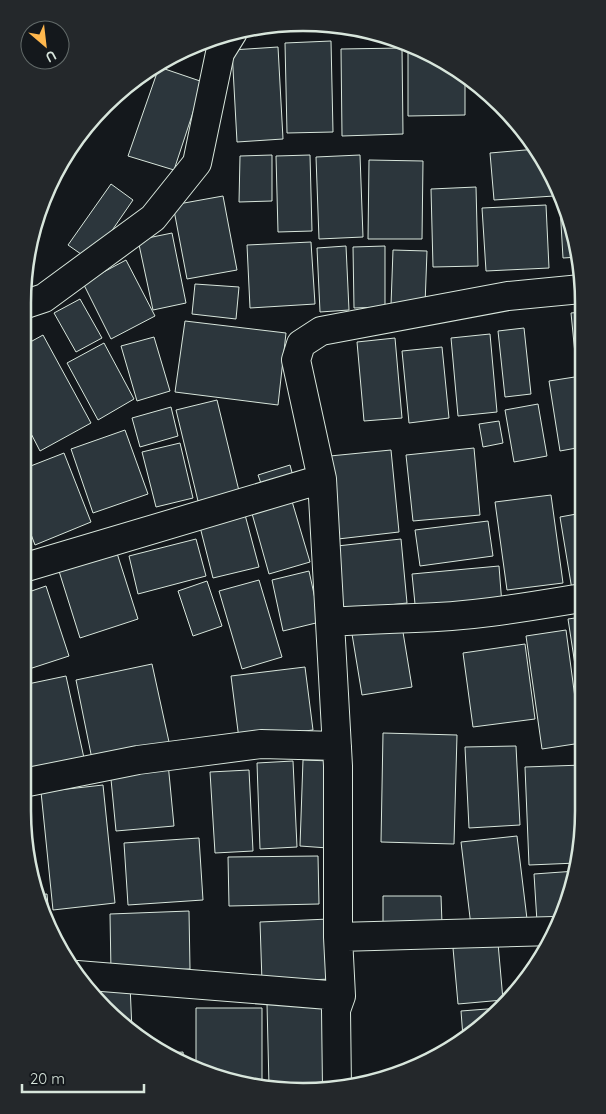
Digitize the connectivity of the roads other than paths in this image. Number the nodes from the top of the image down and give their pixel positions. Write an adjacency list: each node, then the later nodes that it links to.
1 (226, 43): 3 (street)
2 (574, 290): 4 (street)
3 (31, 302)
4 (322, 479): 5 (street); 7 (street)
5 (31, 566)
6 (575, 599): 7 (street)
7 (330, 622): 8 (street)
8 (337, 746): 9 (street); 11 (street)
9 (31, 781)
10 (547, 931): 11 (street)
11 (338, 937): 13 (street)
12 (87, 976): 13 (street)
13 (341, 996): 14 (street)
14 (337, 1080)

